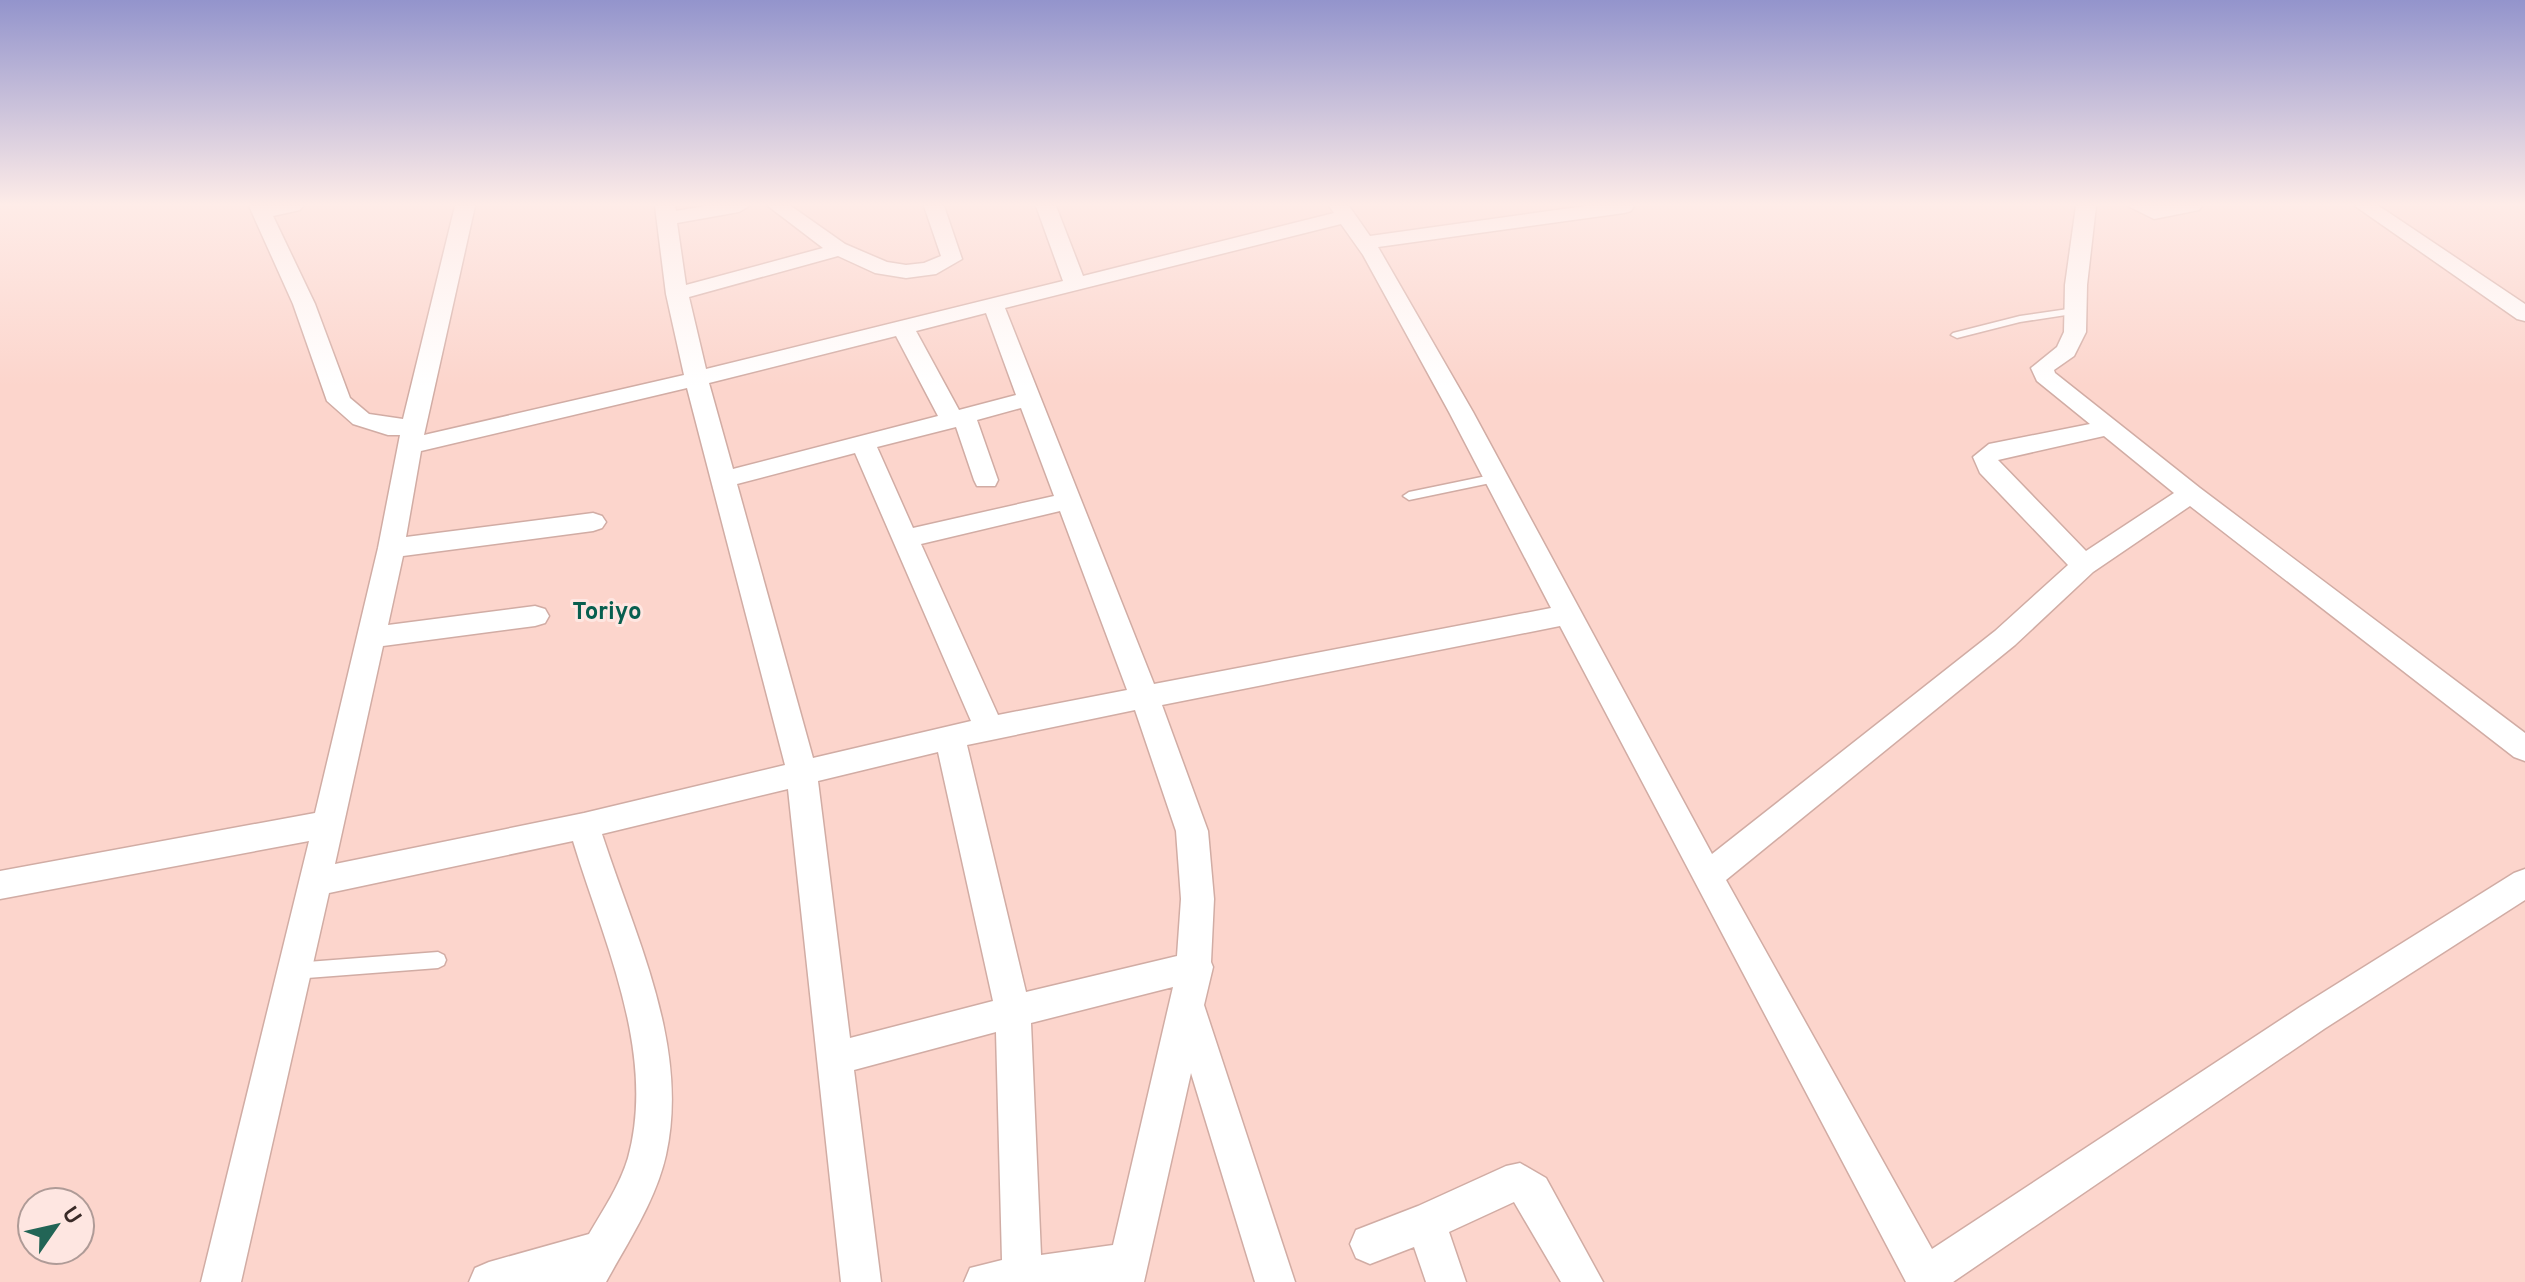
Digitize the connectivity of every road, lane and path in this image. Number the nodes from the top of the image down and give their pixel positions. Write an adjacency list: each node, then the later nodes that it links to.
1 (286, 266): 23 (street)
2 (451, 266): 23 (street)
3 (673, 266): 13 (street)
4 (780, 266): 13 (street)
5 (874, 266): 6 (street)
6 (932, 266)
7 (1068, 266): 12 (street)
8 (1142, 266): 12 (street)
9 (1379, 266): 25 (street)
10 (2080, 266): 15 (street)
11 (2454, 266): 16 (street)
12 (1075, 284): 14 (street)
13 (677, 294): 19 (street)
14 (993, 304): 17 (street); 20 (street)
15 (2075, 311): 18 (lane); 22 (street)
16 (2525, 314)
17 (903, 327): 19 (street); 21 (street)
18 (1957, 335)
19 (696, 377): 23 (street); 26 (street)
20 (1029, 399): 21 (street); 30 (street)
21 (958, 418): 24 (street); 27 (street)
22 (2108, 428): 28 (street); 34 (street)
23 (412, 437): 33 (street)
24 (863, 444): 26 (street); 32 (street)
25 (1496, 478): 29 (lane); 35 (street)
26 (723, 480): 42 (street)
27 (986, 480)
28 (2191, 494): 34 (street); 41 (street)
29 (1409, 496)
30 (1067, 501): 32 (street); 38 (street)
31 (593, 522): 33 (street)
32 (906, 539): 39 (street)
33 (391, 548): 37 (street)
34 (2084, 565): 45 (street)
35 (1569, 614): 38 (street); 45 (street)
36 (535, 616): 37 (street)
37 (371, 637): 43 (street)
38 (1144, 695): 39 (street); 50 (street)
39 (989, 728): 40 (street)
40 (950, 738): 42 (street); 53 (street)
41 (2525, 749)
42 (802, 774): 44 (street); 54 (street)
43 (328, 824): 46 (street); 48 (street)
44 (584, 826): 46 (street); 57 (street)
45 (1707, 876): 61 (street)
46 (314, 882): 51 (street)
47 (2525, 883): 61 (street)
48 (0, 885)
49 (438, 960): 51 (lane)
50 (1196, 967): 52 (street); 53 (street)
51 (293, 971): 62 (street)
52 (1188, 1007): 58 (street); 64 (street)
53 (1013, 1013): 54 (street); 60 (street)
54 (837, 1058): 59 (street)
55 (1426, 1223): 56 (street); 65 (street); 66 (street)
56 (1370, 1244)
57 (592, 1267): 63 (street)
58 (1126, 1272): 60 (street)
59 (853, 1280)
60 (1003, 1280)
61 (1927, 1280)
62 (221, 1282)
63 (489, 1282)
64 (1275, 1282)
65 (1446, 1282)
66 (1583, 1282)

